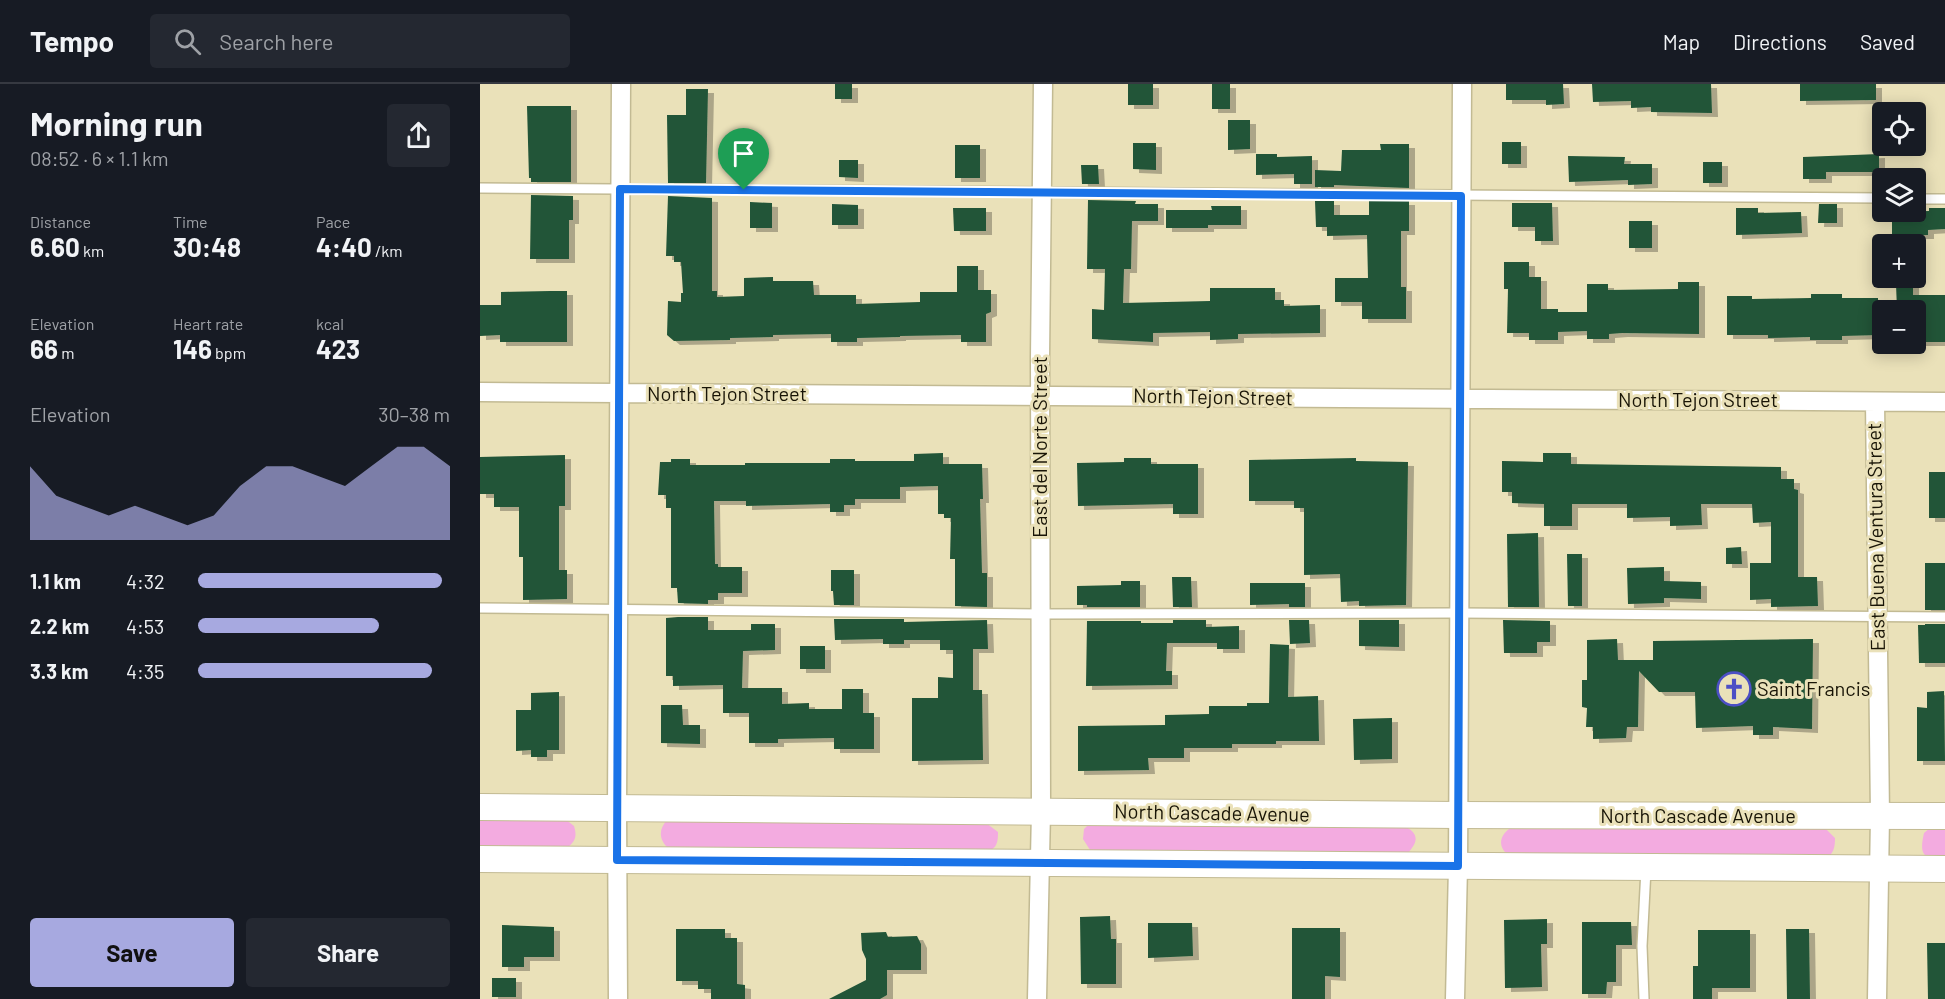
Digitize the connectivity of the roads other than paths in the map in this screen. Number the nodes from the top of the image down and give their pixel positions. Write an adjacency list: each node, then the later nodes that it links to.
1 (621, 84): 5 (street)
2 (1043, 84): 6 (street, East del Norte Street)
3 (1462, 84): 7 (street)
4 (480, 188): 5 (lane)
5 (620, 189): 6 (lane); 12 (street)
6 (1042, 193): 7 (lane); 13 (street, East del Norte Street)
7 (1461, 196): 8 (lane); 14 (street)
8 (1872, 198)
9 (1926, 199): 10 (lane)
10 (1945, 199)
11 (480, 392): 12 (street, North Tejon Street)
12 (619, 393): 13 (street, North Tejon Street); 18 (street)
13 (1040, 395): 14 (street, North Tejon Street); 19 (street, East del Norte Street)
14 (1460, 399): 15 (street, North Tejon Street); 20 (street)
15 (1875, 402): 16 (street, North Tejon Street); 21 (street, East Buena Ventura Street)
16 (1945, 402)
17 (480, 608): 18 (lane)
18 (619, 609): 19 (lane); 24 (street)
19 (1040, 614): 20 (lane); 25 (street, East del Norte Street)
20 (1459, 614): 21 (lane); 26 (street)
21 (1877, 616): 22 (lane); 27 (street, East Buena Ventura Street)
22 (1945, 617)
23 (480, 807): 24 (main road, North Cascade Avenue)
24 (617, 808): 25 (main road, North Cascade Avenue); 30 (street)
25 (1041, 811): 26 (main road, North Cascade Avenue); 31 (street, East del Norte Street)
26 (1458, 815): 27 (main road, North Cascade Avenue); 32 (street)
27 (1880, 816): 28 (main road, North Cascade Avenue); 34 (street, East Buena Ventura Street)
28 (1945, 816)
29 (480, 859): 30 (main road)
30 (617, 860): 31 (main road); 36 (street)
31 (1040, 863): 32 (main road); 37 (street, East del Norte Street)
32 (1458, 866): 33 (main road); 38 (street)
33 (1646, 866): 34 (main road); 39 (lane)
34 (1878, 868): 35 (main road); 40 (street, East Buena Ventura Street)
35 (1945, 869)
36 (618, 999)
37 (1037, 999)
38 (1455, 999)
39 (1644, 999)
40 (1877, 999)

